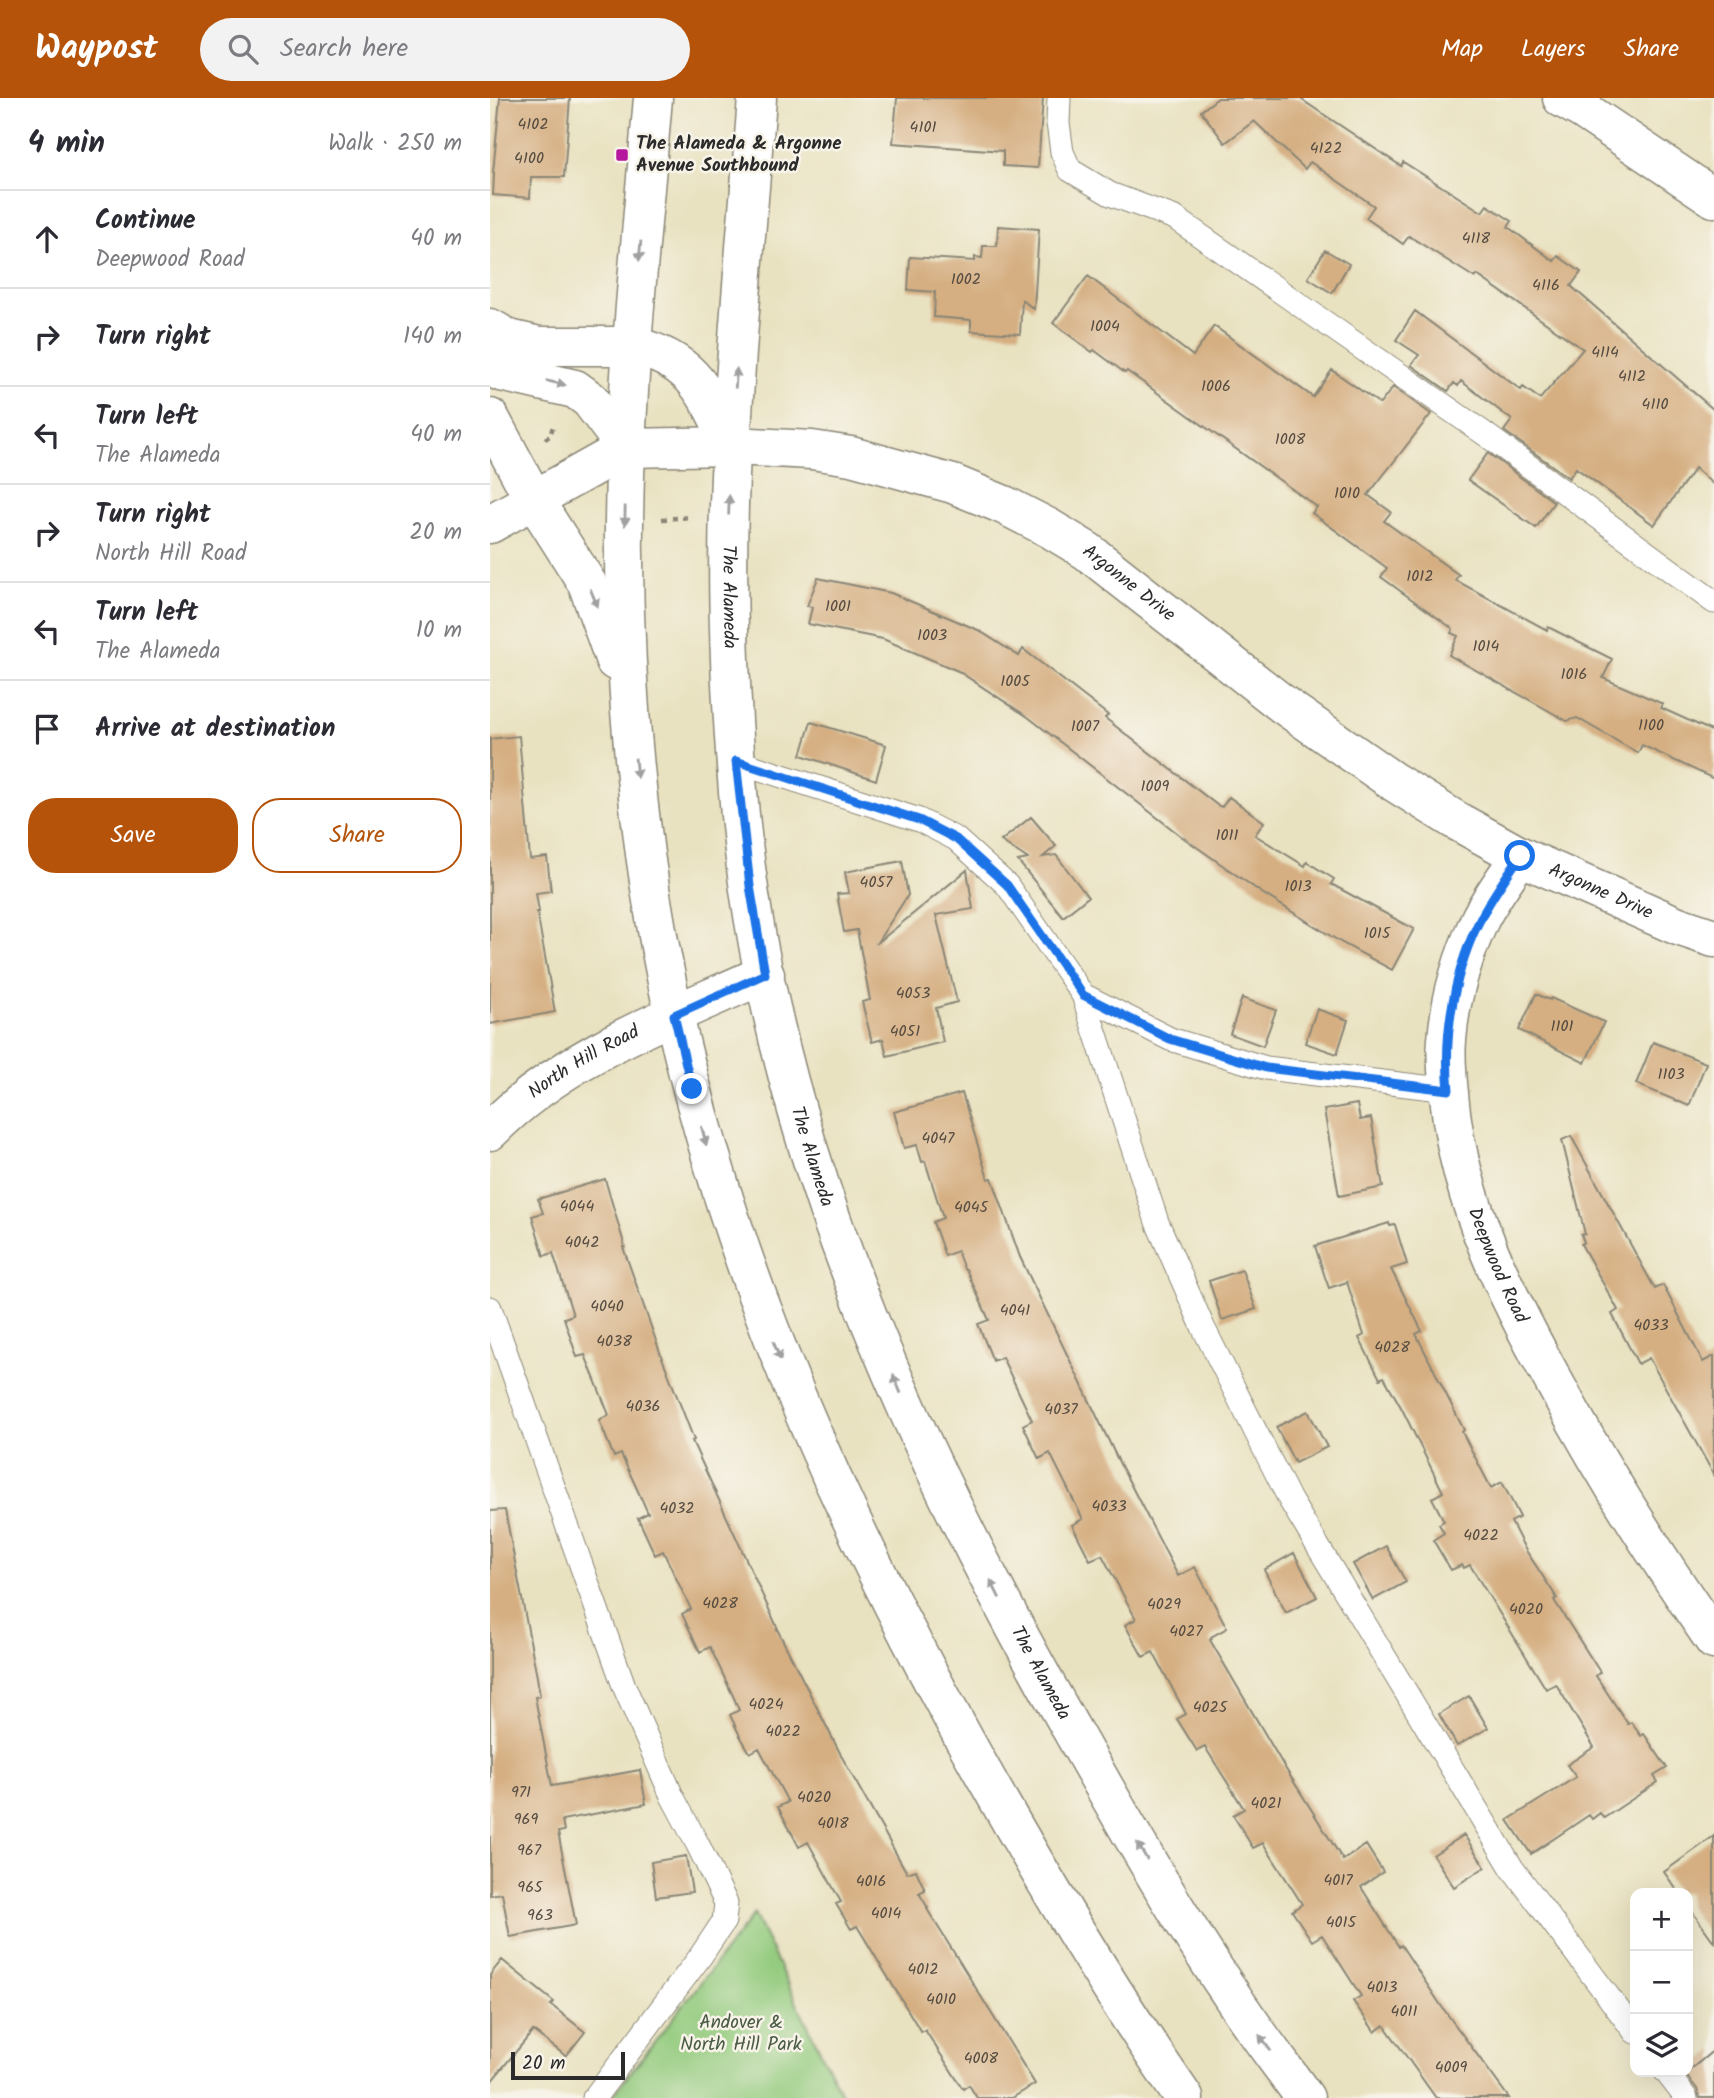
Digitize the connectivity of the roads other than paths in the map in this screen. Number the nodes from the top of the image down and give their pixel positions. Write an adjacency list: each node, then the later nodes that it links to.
1 (653, 98): 7 (main road, one-way to 7)
2 (757, 98): 10 (main road, The Alameda, one-way to 2)
3 (1059, 98): 14 (lane)
4 (1562, 98): 5 (main road)
5 (1714, 198)
6 (490, 328): 7 (main road)
7 (633, 346): 10 (main road); 11 (main road)
8 (490, 367): 11 (main road, one-way to 11)
9 (490, 418): 12 (main road)
10 (732, 446): 11 (main road, Argonne Drive); 16 (main road, The Alameda, one-way to 10); 17 (main road, Argonne Drive)
11 (626, 448): 12 (main road, Argonne Drive); 15 (main road, one-way to 15)
12 (533, 498): 13 (main road, Argonne Drive); 15 (main road, one-way to 15)
13 (490, 524)
14 (1714, 603)
15 (632, 716): 21 (main road, one-way to 21)
16 (736, 761): 19 (main road, The Alameda); 20 (lane)
17 (1520, 856): 18 (main road, Argonne Drive); 22 (main road, Deepwood Road)
18 (1714, 938)
19 (765, 974): 21 (main road, North Hill Road); 30 (main road, The Alameda, one-way to 19)
20 (1083, 995): 22 (lane); 26 (lane)
21 (674, 1015): 23 (main road, North Hill Road); 29 (main road, one-way to 29)
22 (1449, 1090): 25 (main road, Deepwood Road)
23 (490, 1131)
24 (490, 1308): 28 (lane)
25 (1714, 1640)
26 (1630, 2025)
27 (1670, 2077): 31 (lane)
28 (594, 2098)
29 (1184, 2098)
30 (1305, 2098)
31 (1686, 2098)

